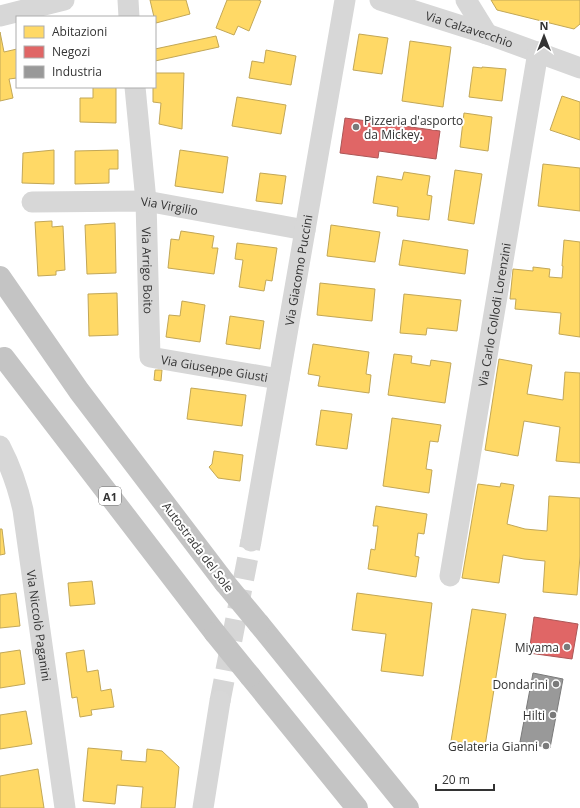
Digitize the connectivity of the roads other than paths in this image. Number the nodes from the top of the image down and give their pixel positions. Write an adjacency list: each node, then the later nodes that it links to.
1 (64, 0): 6 (street)
2 (128, 0): 7 (street)
3 (345, 0): 14 (street, Via Giacomo Puccini)
4 (380, 0): 8 (street, Via Calzavecchio)
5 (466, 0): 8 (street)
6 (0, 16)
7 (129, 16)
8 (487, 34): 9 (street, Via Calzavecchio)
9 (538, 52): 10 (street, Via Calzavecchio); 21 (street, Via Carlo Collodi Lorenzini)
10 (580, 68)
11 (136, 88): 12 (street, Via Arrigo Boito)
12 (146, 200): 13 (street, Via Virgilio); 14 (street, Via Virgilio); 16 (street, Via Arrigo Boito)
13 (32, 202)
14 (305, 230): 18 (street, Via Giacomo Puccini)
15 (0, 278): 26 (highway, Autostrada del Sole, bridge)
16 (150, 357): 18 (street, Via Giuseppe Giusti)
17 (4, 358): 25 (highway, A1, bridge)
18 (279, 379): 20 (street, Via Giacomo Puccini)
19 (0, 446): 23 (street, Via Niccolò Paganini)
20 (251, 541)
21 (450, 576)
22 (220, 701): 24 (street)
23 (65, 808)
24 (203, 808)
25 (357, 808)
26 (408, 808)

